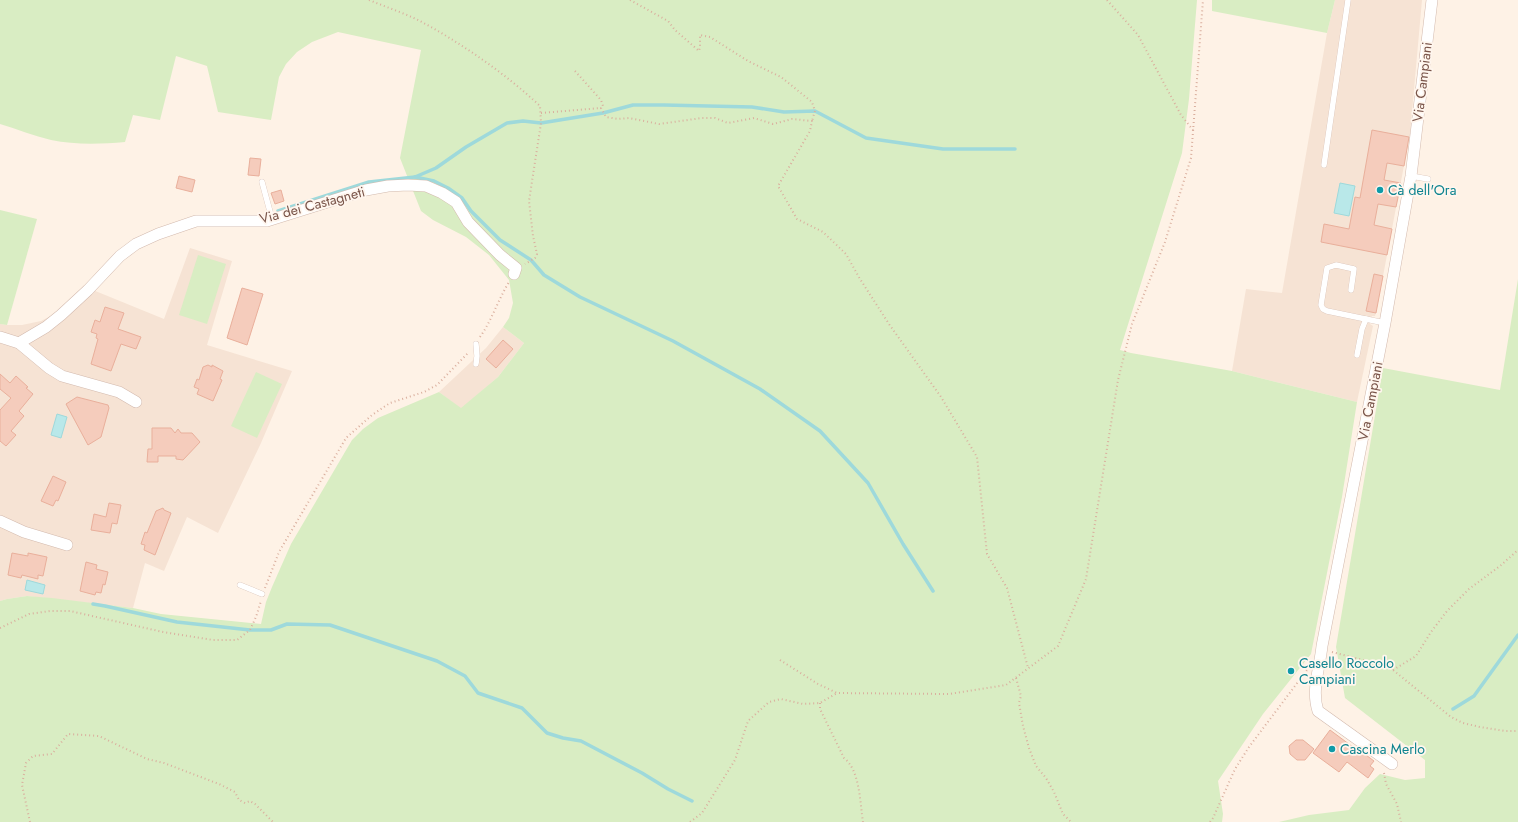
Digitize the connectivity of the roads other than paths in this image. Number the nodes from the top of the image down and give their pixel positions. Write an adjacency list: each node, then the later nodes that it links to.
1 (1348, 0): 3 (lane)
2 (1432, 0): 4 (street, Via Campiani)
3 (1324, 165)
4 (1411, 176): 5 (lane); 11 (street, Via Campiani)
5 (1428, 179)
6 (262, 182): 7 (lane)
7 (272, 219): 8 (street, Via dei Castagneti); 13 (street, Via dei Castagneti)
8 (515, 271)
9 (1351, 290): 10 (lane)
10 (1366, 319): 11 (lane); 15 (lane)
11 (1385, 323): 22 (street, Via Campiani)
12 (0, 337): 13 (street)
13 (19, 343): 17 (street)
14 (476, 344): 16 (lane)
15 (1357, 355)
16 (476, 364)
17 (136, 402)
18 (0, 521): 19 (street)
19 (67, 545)
20 (240, 585): 21 (lane)
21 (262, 594)
22 (1392, 764)

